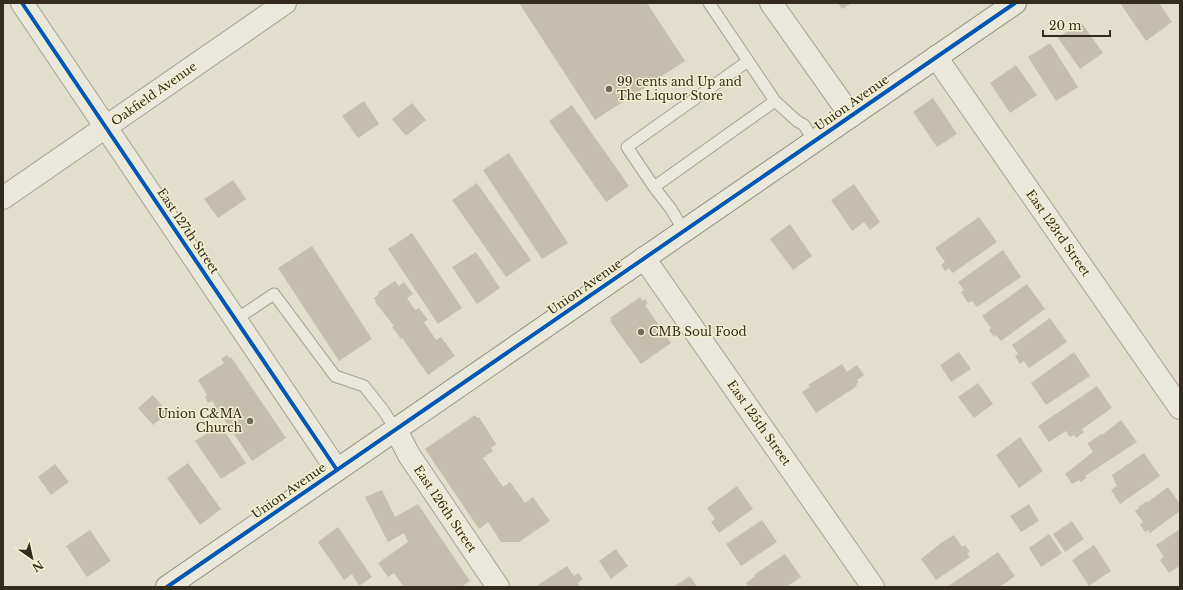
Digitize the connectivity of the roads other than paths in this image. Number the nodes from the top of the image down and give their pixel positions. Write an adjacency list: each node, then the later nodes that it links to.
1 (22, 3): 10 (street, East 127th Street)
2 (285, 3): 10 (street, Oakfield Avenue)
3 (710, 3): 7 (lane)
4 (771, 3): 9 (street)
5 (1015, 3): 6 (street, Union Avenue)
6 (936, 57): 9 (street, Union Avenue); 17 (street, East 123rd Street)
7 (748, 61): 8 (lane); 12 (lane)
8 (775, 101): 11 (lane); 12 (lane)
9 (851, 116): 11 (street, Union Avenue)
10 (106, 128): 13 (street, Oakfield Avenue); 16 (street, East 127th Street)
11 (814, 141): 14 (street, Union Avenue)
12 (654, 187): 14 (lane)
13 (3, 198)
14 (684, 231): 15 (street, Union Avenue)
15 (644, 258): 18 (street, Union Avenue); 22 (street, East 125th Street)
16 (235, 320): 18 (lane); 19 (street, East 127th Street)
17 (1180, 408)
18 (396, 430): 19 (street, Union Avenue); 21 (street, East 126th Street)
19 (337, 470): 20 (street, Union Avenue)
20 (167, 587)
21 (498, 587)
22 (873, 587)

